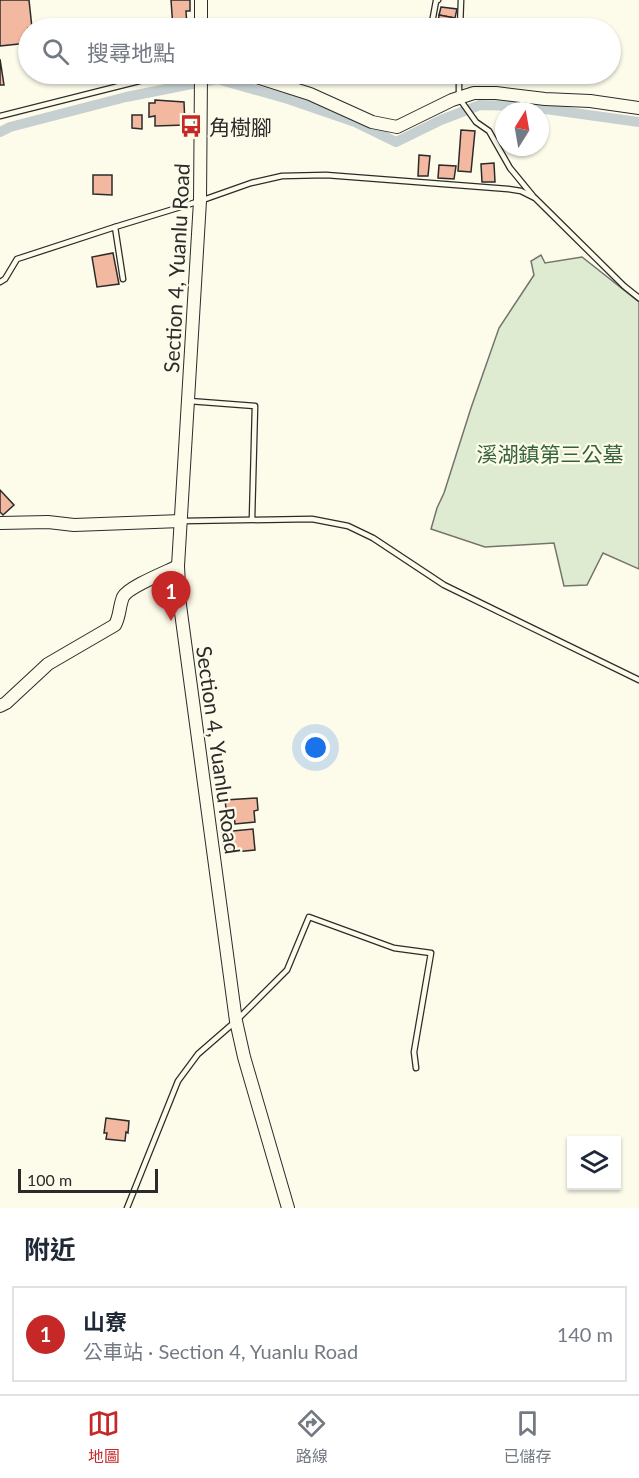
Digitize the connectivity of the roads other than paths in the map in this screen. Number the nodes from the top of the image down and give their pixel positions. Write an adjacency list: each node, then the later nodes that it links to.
1 (201, 0): 4 (main road)
2 (438, 0): 5 (lane)
3 (461, 0): 6 (lane)
4 (201, 18)
5 (433, 18)
6 (460, 18)
7 (127, 84): 13 (lane)
8 (201, 84): 15 (main road, Section 4, Yuanlu Road)
9 (278, 84): 11 (main road)
10 (459, 84): 11 (lane)
11 (459, 98): 12 (main road); 14 (lane)
12 (639, 108)
13 (0, 116)
14 (535, 198): 15 (lane); 19 (lane)
15 (200, 201): 16 (lane); 20 (main road, Section 4, Yuanlu Road)
16 (115, 227): 17 (lane); 18 (lane)
17 (123, 279)
18 (0, 282)
19 (639, 298)
20 (189, 401): 21 (lane); 22 (main road, Section 4, Yuanlu Road)
21 (252, 519): 22 (lane); 25 (lane)
22 (181, 521): 23 (main road); 24 (main road, Section 4, Yuanlu Road)
23 (0, 523)
24 (178, 566): 26 (main road); 27 (main road, Section 4, Yuanlu Road)
25 (639, 680)
26 (0, 705)
27 (236, 1021): 28 (lane); 29 (lane); 30 (main road, Section 4, Yuanlu Road)
28 (416, 1068)
29 (127, 1208)
30 (288, 1208)

